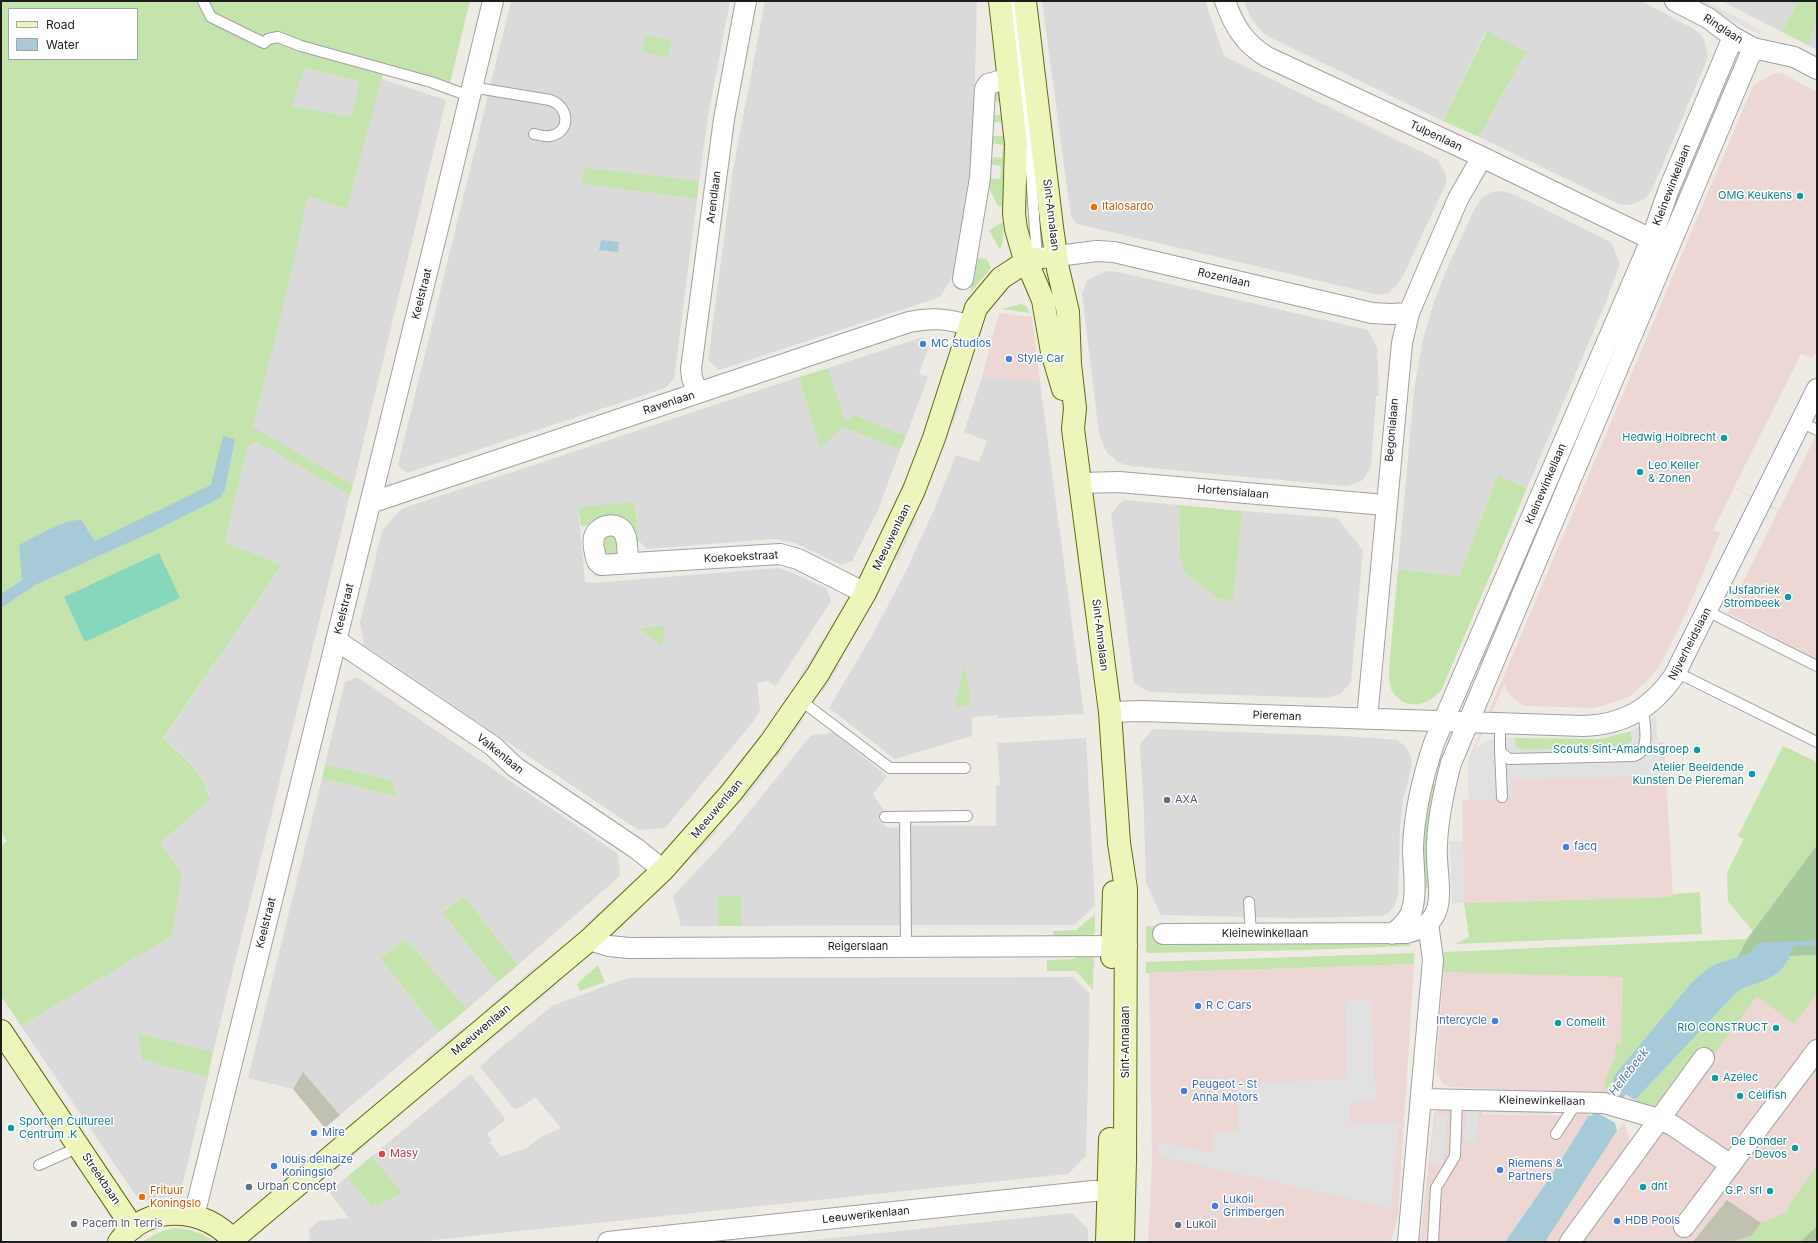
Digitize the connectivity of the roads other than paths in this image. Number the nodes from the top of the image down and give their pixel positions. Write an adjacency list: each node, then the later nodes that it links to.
1 (203, 1): 13 (lane)
2 (492, 1): 13 (street, Keelstraat)
3 (746, 1): 22 (street, Arendlaan)
4 (1000, 1): 12 (main road, Sint-Annalaan)
5 (1013, 1): 17 (lane, Sint-Annalaan)
6 (1025, 1): 17 (main road, Sint-Annalaan)
7 (1226, 1): 15 (street, Tulpenlaan)
8 (1675, 1): 9 (street, Ringlaan)
9 (1733, 37): 10 (street, Ringlaan); 16 (street, Kleinewinkellaan)
10 (1753, 48): 11 (street, Ringlaan); 16 (street, Kleinewinkellaan)
11 (1817, 69)
12 (1010, 78): 17 (main road, Sint-Annalaan); 18 (street)
13 (470, 92): 14 (lane); 26 (street, Keelstraat)
14 (534, 134)
15 (1482, 158): 16 (street, Tulpenlaan); 19 (street, Begonialaan)
16 (1660, 244): 38 (street, Kleinewinkellaan); 39 (street, Kleinewinkellaan)
17 (1040, 259): 19 (street, Rozenlaan); 20 (main road, Meeuwenlaan); 24 (main road, Sint-Annalaan); 24 (main road, Sint-Annalaan)
18 (963, 279)
19 (1409, 313): 27 (street, Begonialaan)
20 (969, 325): 22 (street, Ravenlaan); 29 (main road, Meeuwenlaan)
21 (1817, 389): 23 (street, Nijverheidslaan)
22 (698, 393): 26 (street, Ravenlaan)
23 (1809, 426): 30 (street, Nijverheidslaan)
24 (1073, 429): 25 (main road, Sint-Annalaan)
25 (1080, 483): 27 (street, Hortensialaan); 36 (main road, Sint-Annalaan)
26 (370, 503): 31 (street, Keelstraat)
27 (1386, 505): 37 (street, Begonialaan)
28 (633, 563): 29 (street, Koekoekstraat)
29 (865, 593): 34 (main road, Meeuwenlaan)
30 (1707, 611): 32 (lane); 33 (street, Nijverheidslaan)
31 (336, 640): 48 (street, Valkenlaan); 69 (street, Keelstraat)
32 (1817, 666)
33 (1676, 672): 35 (street, Nijverheidslaan); 41 (lane)
34 (800, 700): 43 (lane); 48 (main road, Meeuwenlaan)
35 (1643, 709): 40 (street, Nijverheidslaan); 42 (lane)
36 (1110, 712): 37 (street, Piereman); 56 (main road, Sint-Annalaan)
37 (1367, 719): 38 (street, Piereman)
38 (1444, 722): 39 (street, Nijverheidslaan); 53 (street, Kleinewinkellaan)
39 (1469, 722): 40 (street, Nijverheidslaan); 50 (street, Kleinewinkellaan)
40 (1500, 723): 42 (lane)
41 (1817, 742)
42 (1500, 750): 44 (lane)
43 (965, 768)
44 (1502, 797)
45 (967, 816): 47 (lane)
46 (885, 817): 47 (lane)
47 (905, 817): 55 (lane)
48 (663, 870): 54 (main road, Meeuwenlaan)
49 (1249, 902): 52 (lane)
50 (1428, 923): 53 (street, Kleinewinkellaan); 60 (street)
51 (1163, 934): 52 (street, Kleinewinkellaan)
52 (1251, 934): 53 (street, Kleinewinkellaan)
53 (1392, 934)
54 (589, 940): 55 (street, Reigerslaan); 72 (main road, Meeuwenlaan)
55 (906, 947): 56 (street, Reigerslaan)
56 (1120, 947): 68 (main road, Sint-Annalaan)
57 (1, 1031): 65 (main road, Streekbaan)
58 (1817, 1050): 67 (street)
59 (1704, 1058): 63 (street)
60 (1422, 1099): 61 (street, Kleinewinkellaan); 76 (street)
61 (1457, 1100): 62 (street, Kleinewinkellaan); 77 (lane)
62 (1578, 1102): 63 (street, Kleinewinkellaan); 64 (lane)
63 (1659, 1120): 67 (street, Kleinewinkellaan); 78 (street)
64 (1556, 1134)
65 (79, 1147): 66 (lane); 71 (main road, Streekbaan)
66 (39, 1165)
67 (1731, 1165): 70 (street)
68 (1117, 1191): 73 (street, Leeuwerikenlaan); 74 (main road, Sint-Annalaan); 75 (main road, Sint-Annalaan)
69 (194, 1216): 71 (main road, Streekbaan); 72 (main road, Streekbaan)
70 (1684, 1227)
71 (126, 1235)
72 (233, 1241)
73 (608, 1242)
74 (1107, 1242)
75 (1122, 1242)
76 (1408, 1242)
77 (1433, 1242)
78 (1570, 1242)

